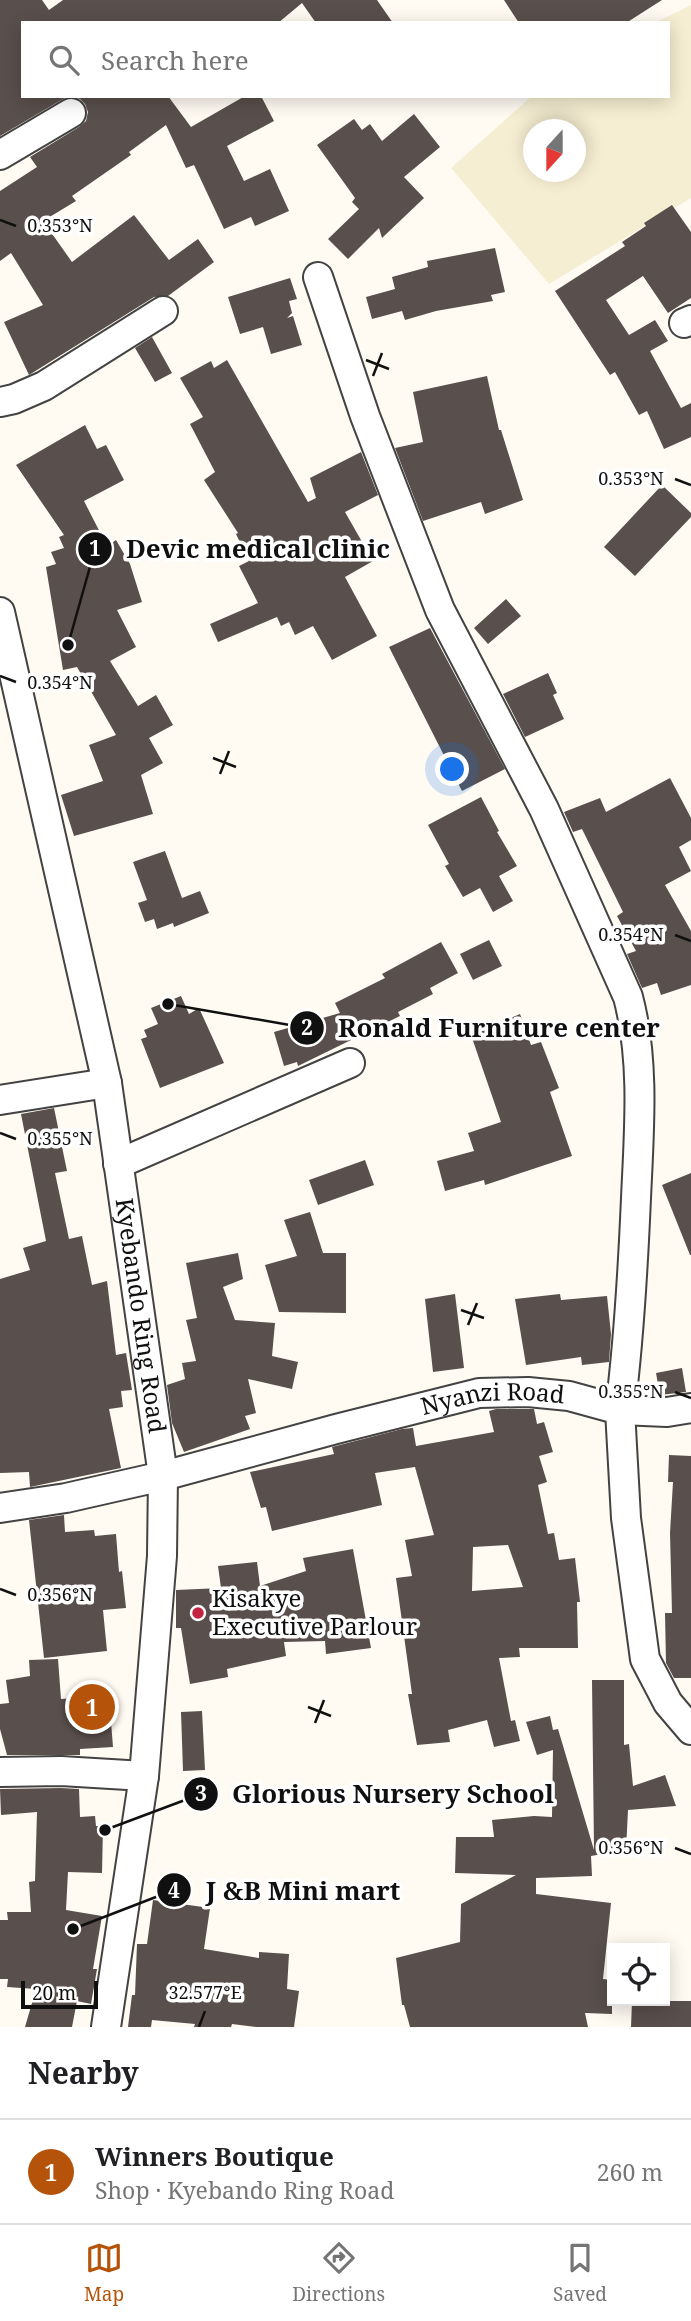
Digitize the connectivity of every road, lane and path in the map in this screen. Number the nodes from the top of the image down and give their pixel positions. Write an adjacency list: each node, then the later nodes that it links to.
1 (71, 113): 2 (street)
2 (0, 156)
3 (318, 277): 12 (street)
4 (163, 311): 5 (street)
5 (0, 402)
6 (0, 612): 8 (street, Kyebando Ring Road)
7 (350, 1063): 10 (street)
8 (107, 1083): 9 (street); 10 (street, Kyebando Ring Road)
9 (0, 1100)
10 (118, 1164): 13 (street, Kyebando Ring Road)
11 (691, 1408): 12 (street, Nyanzi Road)
12 (620, 1410): 13 (street, Nyanzi Road); 15 (street)
13 (163, 1476): 14 (street, Nyanzi Road); 17 (street, Kyebando Ring Road)
14 (0, 1508)
15 (691, 1730)
16 (0, 1772): 17 (street)
17 (144, 1776): 18 (street, Kyebando Ring Road)
18 (106, 2027)

